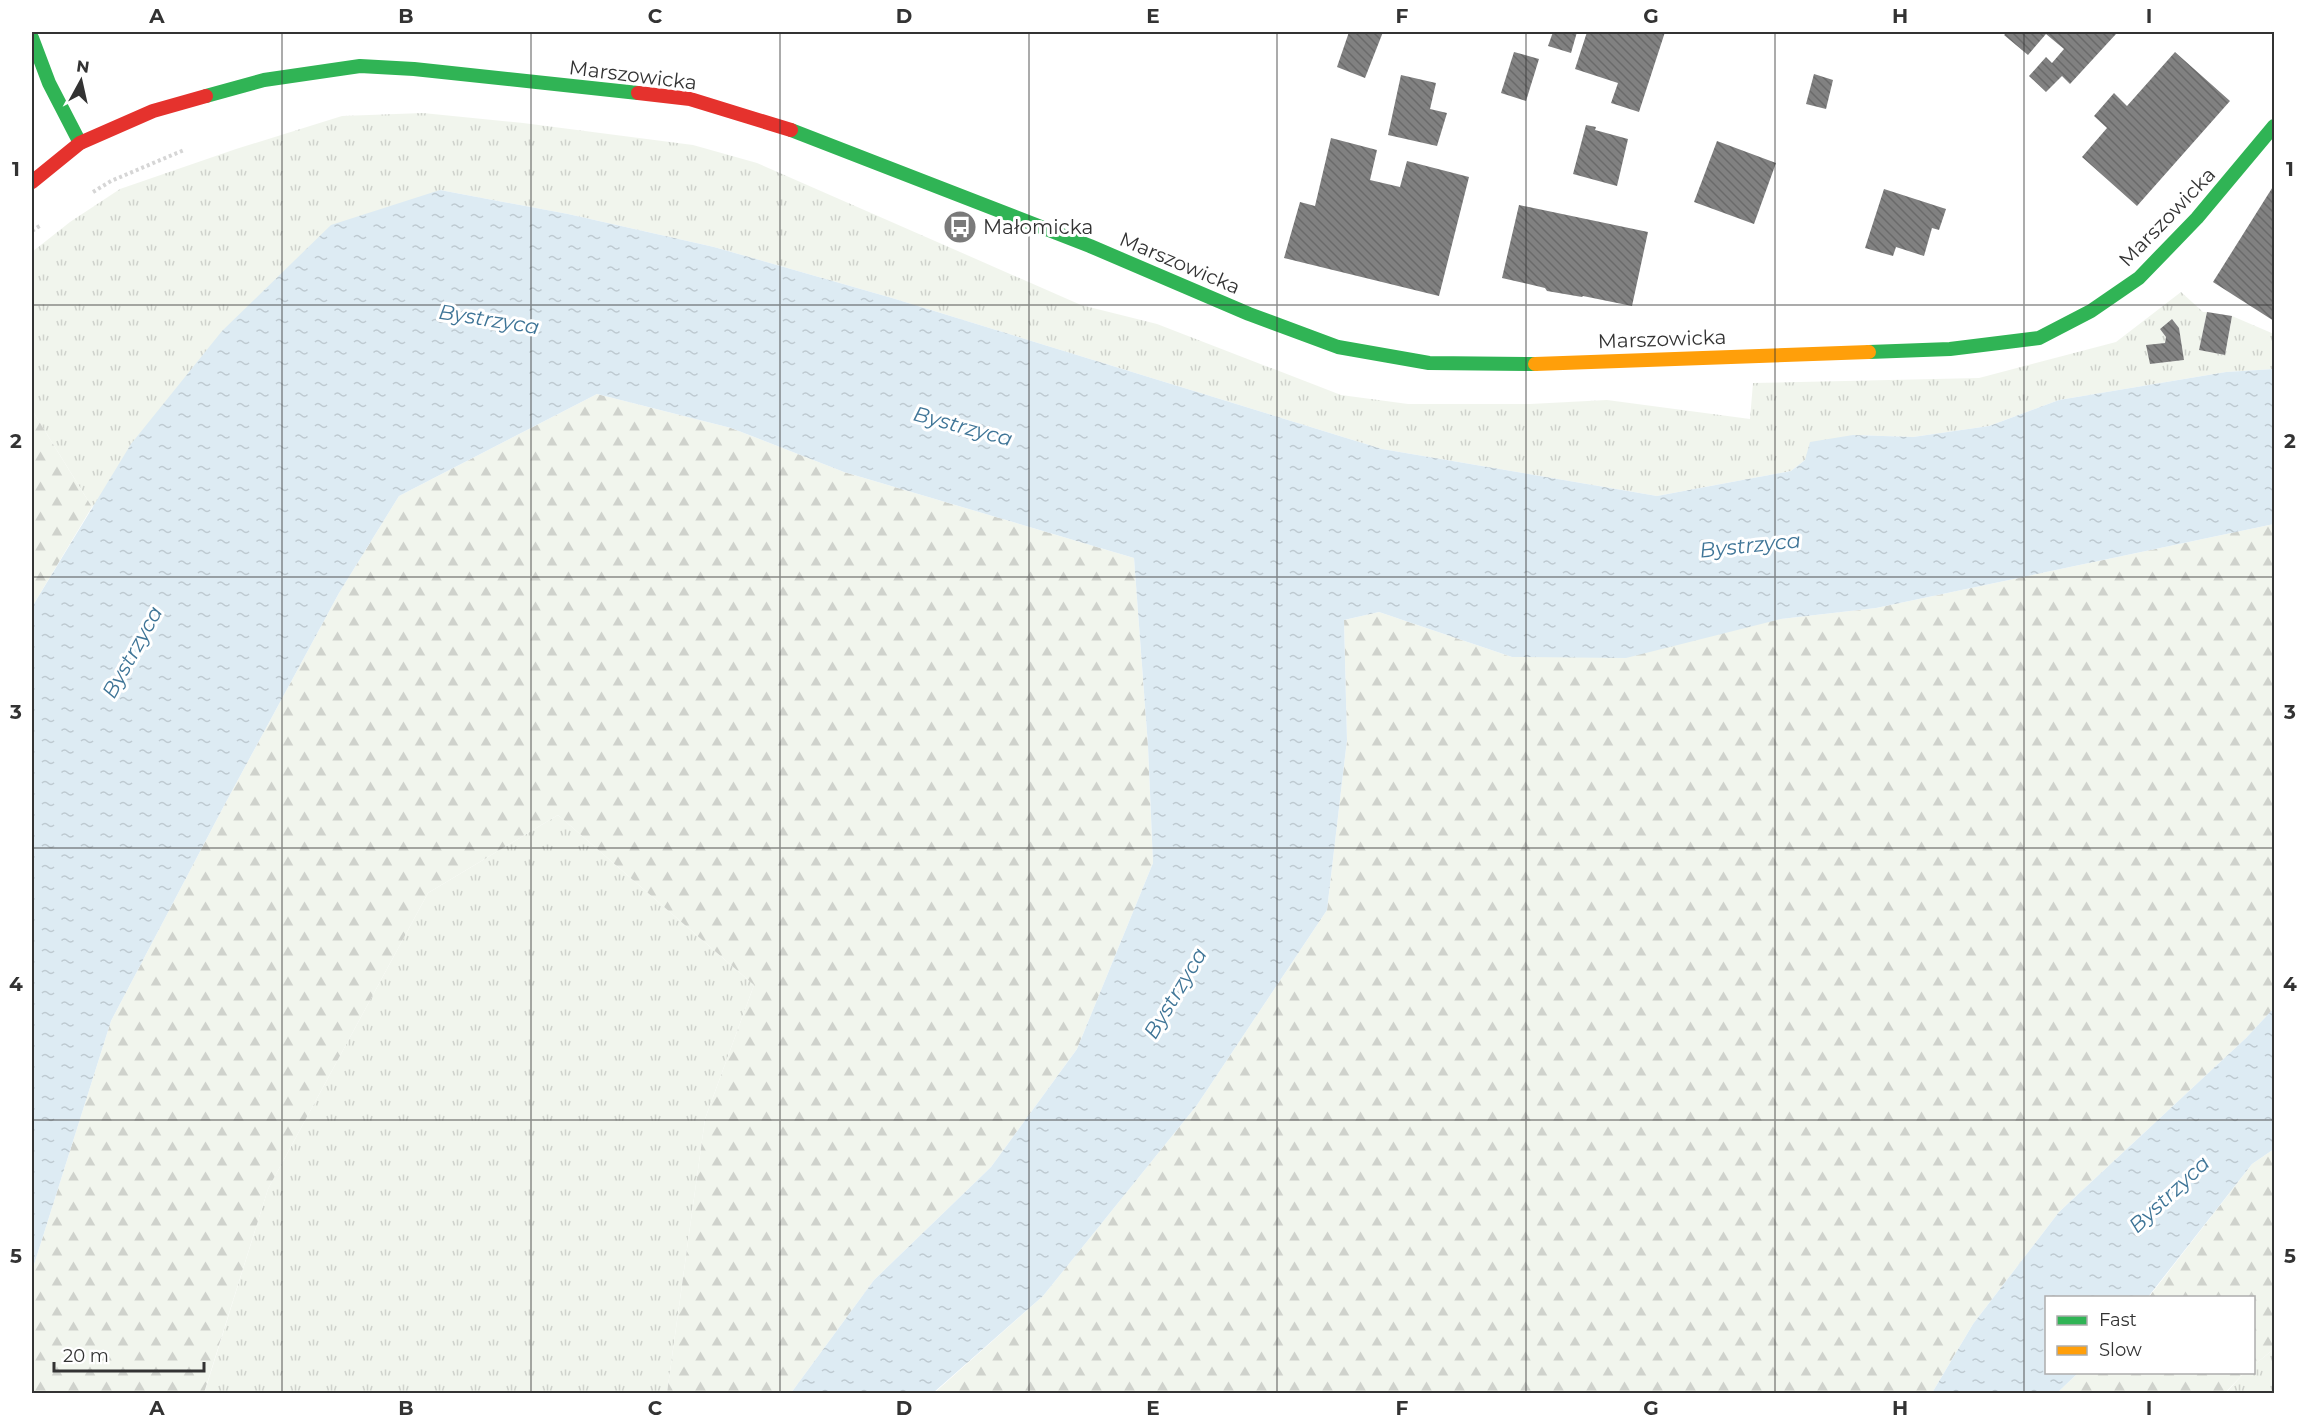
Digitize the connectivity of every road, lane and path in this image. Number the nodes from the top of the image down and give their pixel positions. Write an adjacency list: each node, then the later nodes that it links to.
1 (32, 38): 3 (street)
2 (2274, 126): 3 (street, Marszowicka)
3 (80, 142): 6 (street, Marszowicka)
4 (187, 149): 5 (path)
5 (111, 181)
6 (32, 182)

